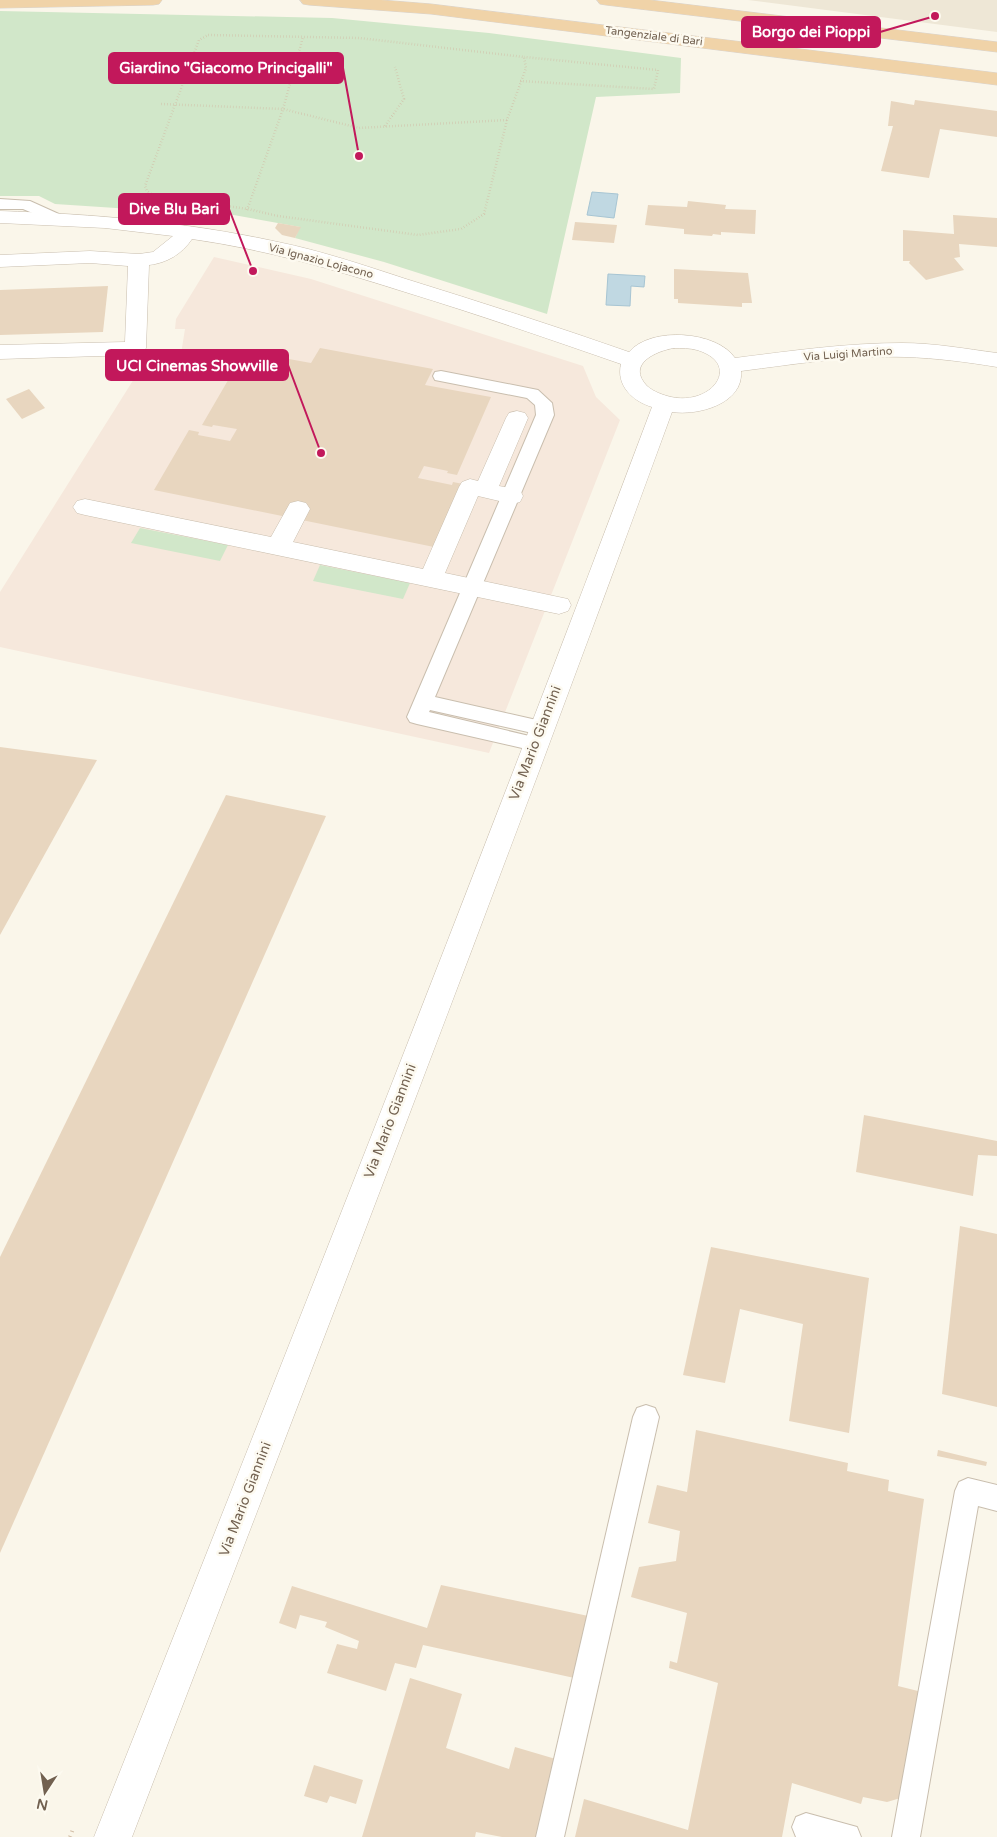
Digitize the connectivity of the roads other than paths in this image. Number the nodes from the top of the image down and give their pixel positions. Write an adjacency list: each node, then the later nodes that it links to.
1 (153, 0): 4 (highway)
2 (309, 0): 6 (highway, Tangenziale di Bari)
3 (606, 0): 5 (highway)
4 (0, 3)
5 (997, 47)
6 (997, 79)
7 (0, 204): 9 (lane)
8 (0, 217): 9 (street, Via Ignazio Lojacono)
9 (56, 218): 10 (street, Via Ignazio Lojacono)
10 (186, 231): 11 (street); 14 (street, Via Ignazio Lojacono)
11 (139, 260): 12 (street); 13 (street)
12 (0, 261)
13 (0, 352)
14 (632, 360): 16 (street); 18 (street)
15 (997, 360): 16 (street, Via Luigi Martino)
16 (730, 366): 18 (street)
17 (441, 376): 21 (lane)
18 (664, 404): 28 (street, Via Mario Giannini)
19 (517, 418): 20 (street)
20 (486, 490): 21 (street); 25 (street)
21 (512, 496): 26 (lane)
22 (84, 507): 24 (street)
23 (298, 509): 24 (street)
24 (278, 547): 25 (street)
25 (431, 578): 26 (street)
26 (473, 587): 27 (street); 28 (lane)
27 (559, 605)
28 (538, 736): 32 (street, Via Mario Giannini)
29 (646, 1417): 33 (lane)
30 (997, 1498): 35 (lane)
31 (806, 1827): 34 (lane)
32 (113, 1837)
33 (550, 1837)
34 (847, 1837)
35 (906, 1837)

